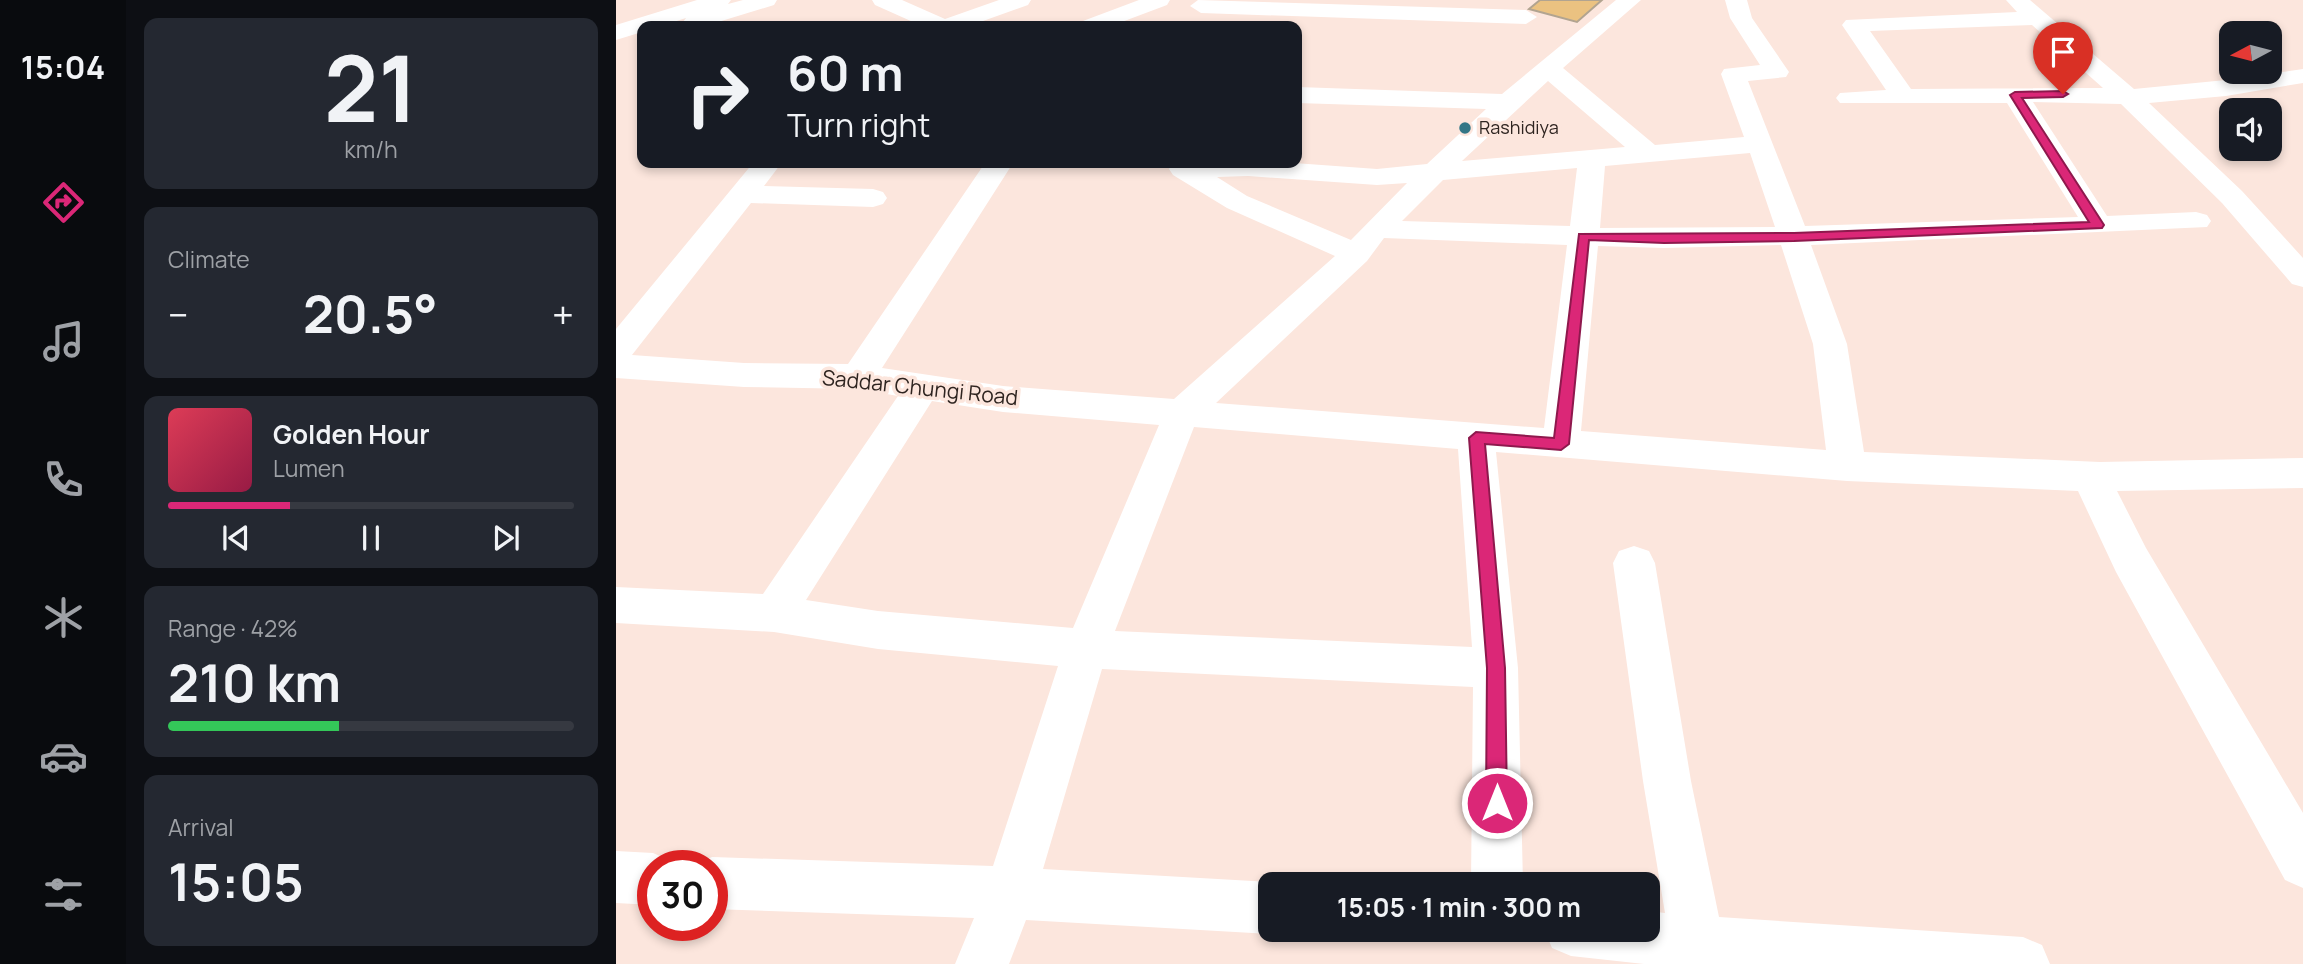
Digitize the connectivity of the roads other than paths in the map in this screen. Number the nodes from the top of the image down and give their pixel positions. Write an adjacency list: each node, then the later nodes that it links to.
1 (766, 0): 8 (main road)
2 (883, 0): 14 (main road)
3 (1020, 0): 15 (main road)
4 (1159, 0): 16 (main road)
5 (1630, 0): 21 (main road)
6 (1736, 0): 29 (main road)
7 (2017, 0): 11 (main road)
8 (727, 3): 12 (main road); 13 (main road)
9 (1201, 6): 10 (main road)
10 (1524, 9): 21 (main road)
11 (2037, 18): 25 (main road); 26 (main road)
12 (660, 21)
13 (691, 21)
14 (930, 21)
15 (962, 21)
16 (1104, 21)
17 (637, 27): 18 (main road)
18 (616, 33)
19 (637, 40): 20 (main road)
20 (616, 47)
21 (1543, 56): 28 (main road); 30 (main road)
22 (2303, 76): 26 (main road)
23 (1302, 95): 28 (main road)
24 (2015, 95): 25 (main road); 26 (main road); 40 (main road)
25 (1904, 97): 27 (main road)
26 (2128, 97): 45 (main road)
27 (1849, 98)
28 (1508, 102): 36 (main road)
29 (1760, 144): 30 (main road); 43 (main road)
30 (1649, 154): 31 (main road)
31 (1592, 159): 36 (main road); 42 (main road)
32 (763, 168): 37 (main road)
33 (996, 168): 48 (main road)
34 (1181, 168): 44 (main road)
35 (1248, 168): 36 (main road)
36 (1435, 172): 41 (main road)
37 (741, 194): 38 (main road); 46 (main road)
38 (873, 198)
39 (2196, 221): 40 (main road)
40 (2098, 225): 43 (main road)
41 (1376, 229): 42 (main road); 44 (main road)
42 (1583, 236): 43 (main road); 52 (main road)
43 (1794, 237): 53 (main road)
44 (1356, 254): 50 (main road)
45 (2303, 277)
46 (616, 352)
47 (616, 366): 48 (main road, Saddar Chungi Road)
48 (858, 377): 49 (main road, Saddar Chungi Road)
49 (922, 388): 50 (main road, Saddar Chungi Road); 58 (main road)
50 (1182, 414): 51 (main road, Saddar Chungi Road); 59 (main road)
51 (1476, 438): 52 (main road, Saddar Chungi Road); 60 (main road)
52 (1561, 444): 53 (main road, Saddar Chungi Road)
53 (1847, 466): 55 (main road, Saddar Chungi Road)
54 (2303, 473): 55 (main road, Saddar Chungi Road)
55 (2090, 476): 61 (main road)
56 (1634, 563): 69 (main road)
57 (616, 606): 58 (main road)
58 (774, 613): 59 (main road)
59 (1086, 649): 60 (main road); 66 (main road)
60 (1496, 668): 62 (main road)
61 (2303, 862)
62 (1497, 872)
63 (616, 877): 64 (main road)
64 (637, 878)
65 (728, 884): 66 (main road)
66 (1010, 893): 67 (main road); 70 (main road)
67 (1258, 907)
68 (1660, 939): 69 (main road)
69 (1697, 943): 71 (main road)
70 (982, 964)
71 (2023, 964)

